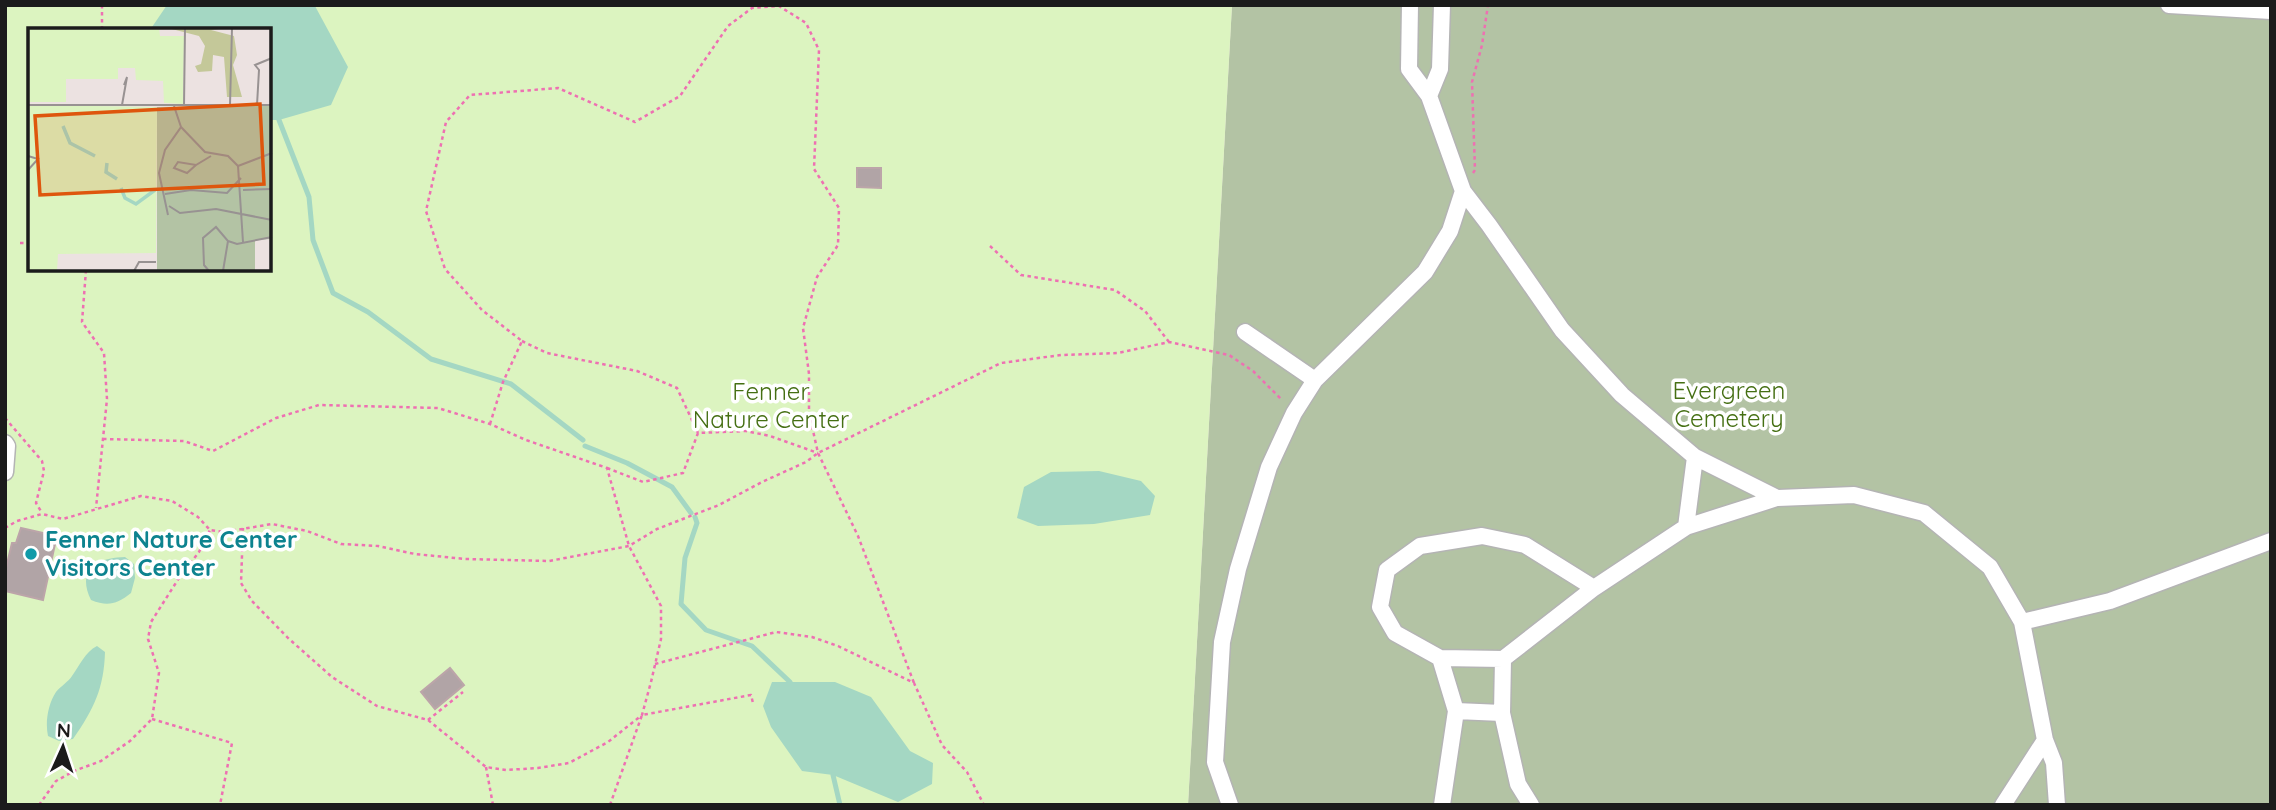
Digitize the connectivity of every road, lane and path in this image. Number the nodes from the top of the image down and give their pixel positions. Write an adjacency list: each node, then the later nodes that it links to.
1 (102, 5): 8 (path)
2 (1410, 5): 9 (street)
3 (1442, 5): 9 (street)
4 (1488, 5): 10 (path)
5 (2169, 5): 6 (street)
6 (2248, 7): 7 (street)
7 (2271, 11)
8 (102, 28)
9 (1429, 96): 10 (street)
10 (1463, 191): 18 (street); 26 (street)
11 (20, 243): 12 (path)
12 (28, 243)
13 (990, 246): 17 (path)
14 (86, 271): 23 (path)
15 (1245, 332): 18 (street)
16 (522, 341): 21 (path); 22 (path); 25 (path)
17 (1169, 342): 19 (path); 25 (path)
18 (1315, 380): 19 (street)
19 (1294, 413): 58 (street)
20 (5, 418): 31 (path)
21 (491, 424): 23 (path); 27 (path)
22 (698, 433): 25 (path); 27 (path)
23 (103, 439): 30 (path)
24 (5, 443): 28 (street)
25 (818, 453): 37 (path); 43 (path)
26 (1695, 457): 29 (street); 32 (street)
27 (607, 468): 37 (path)
28 (5, 472)
29 (1777, 498): 32 (street); 39 (street)
30 (96, 508): 31 (path); 35 (path)
31 (43, 514): 33 (path)
32 (1686, 527): 38 (street)
33 (5, 528)
34 (243, 528): 35 (path); 37 (path); 50 (path)
35 (210, 530): 49 (path)
36 (2271, 541): 39 (street)
37 (629, 546): 42 (path)
38 (1594, 588): 40 (street); 41 (street)
39 (2022, 622): 51 (street)
40 (1440, 658): 41 (street); 46 (street)
41 (1503, 659): 47 (street)
42 (655, 664): 43 (path); 48 (path)
43 (914, 683): 57 (path)
44 (463, 692): 50 (path)
45 (753, 704): 48 (path)
46 (1456, 711): 47 (street); 59 (street)
47 (1502, 713): 60 (street)
48 (642, 715): 52 (path); 56 (path)
49 (152, 719): 53 (path); 54 (path)
50 (428, 720): 52 (path)
51 (2045, 740): 61 (street); 62 (street)
52 (486, 767): 55 (path)
53 (39, 805)
54 (220, 805)
55 (492, 805)
56 (610, 805)
57 (984, 805)
58 (1230, 805)
59 (1442, 805)
60 (1531, 805)
61 (2003, 805)
62 (2057, 805)

